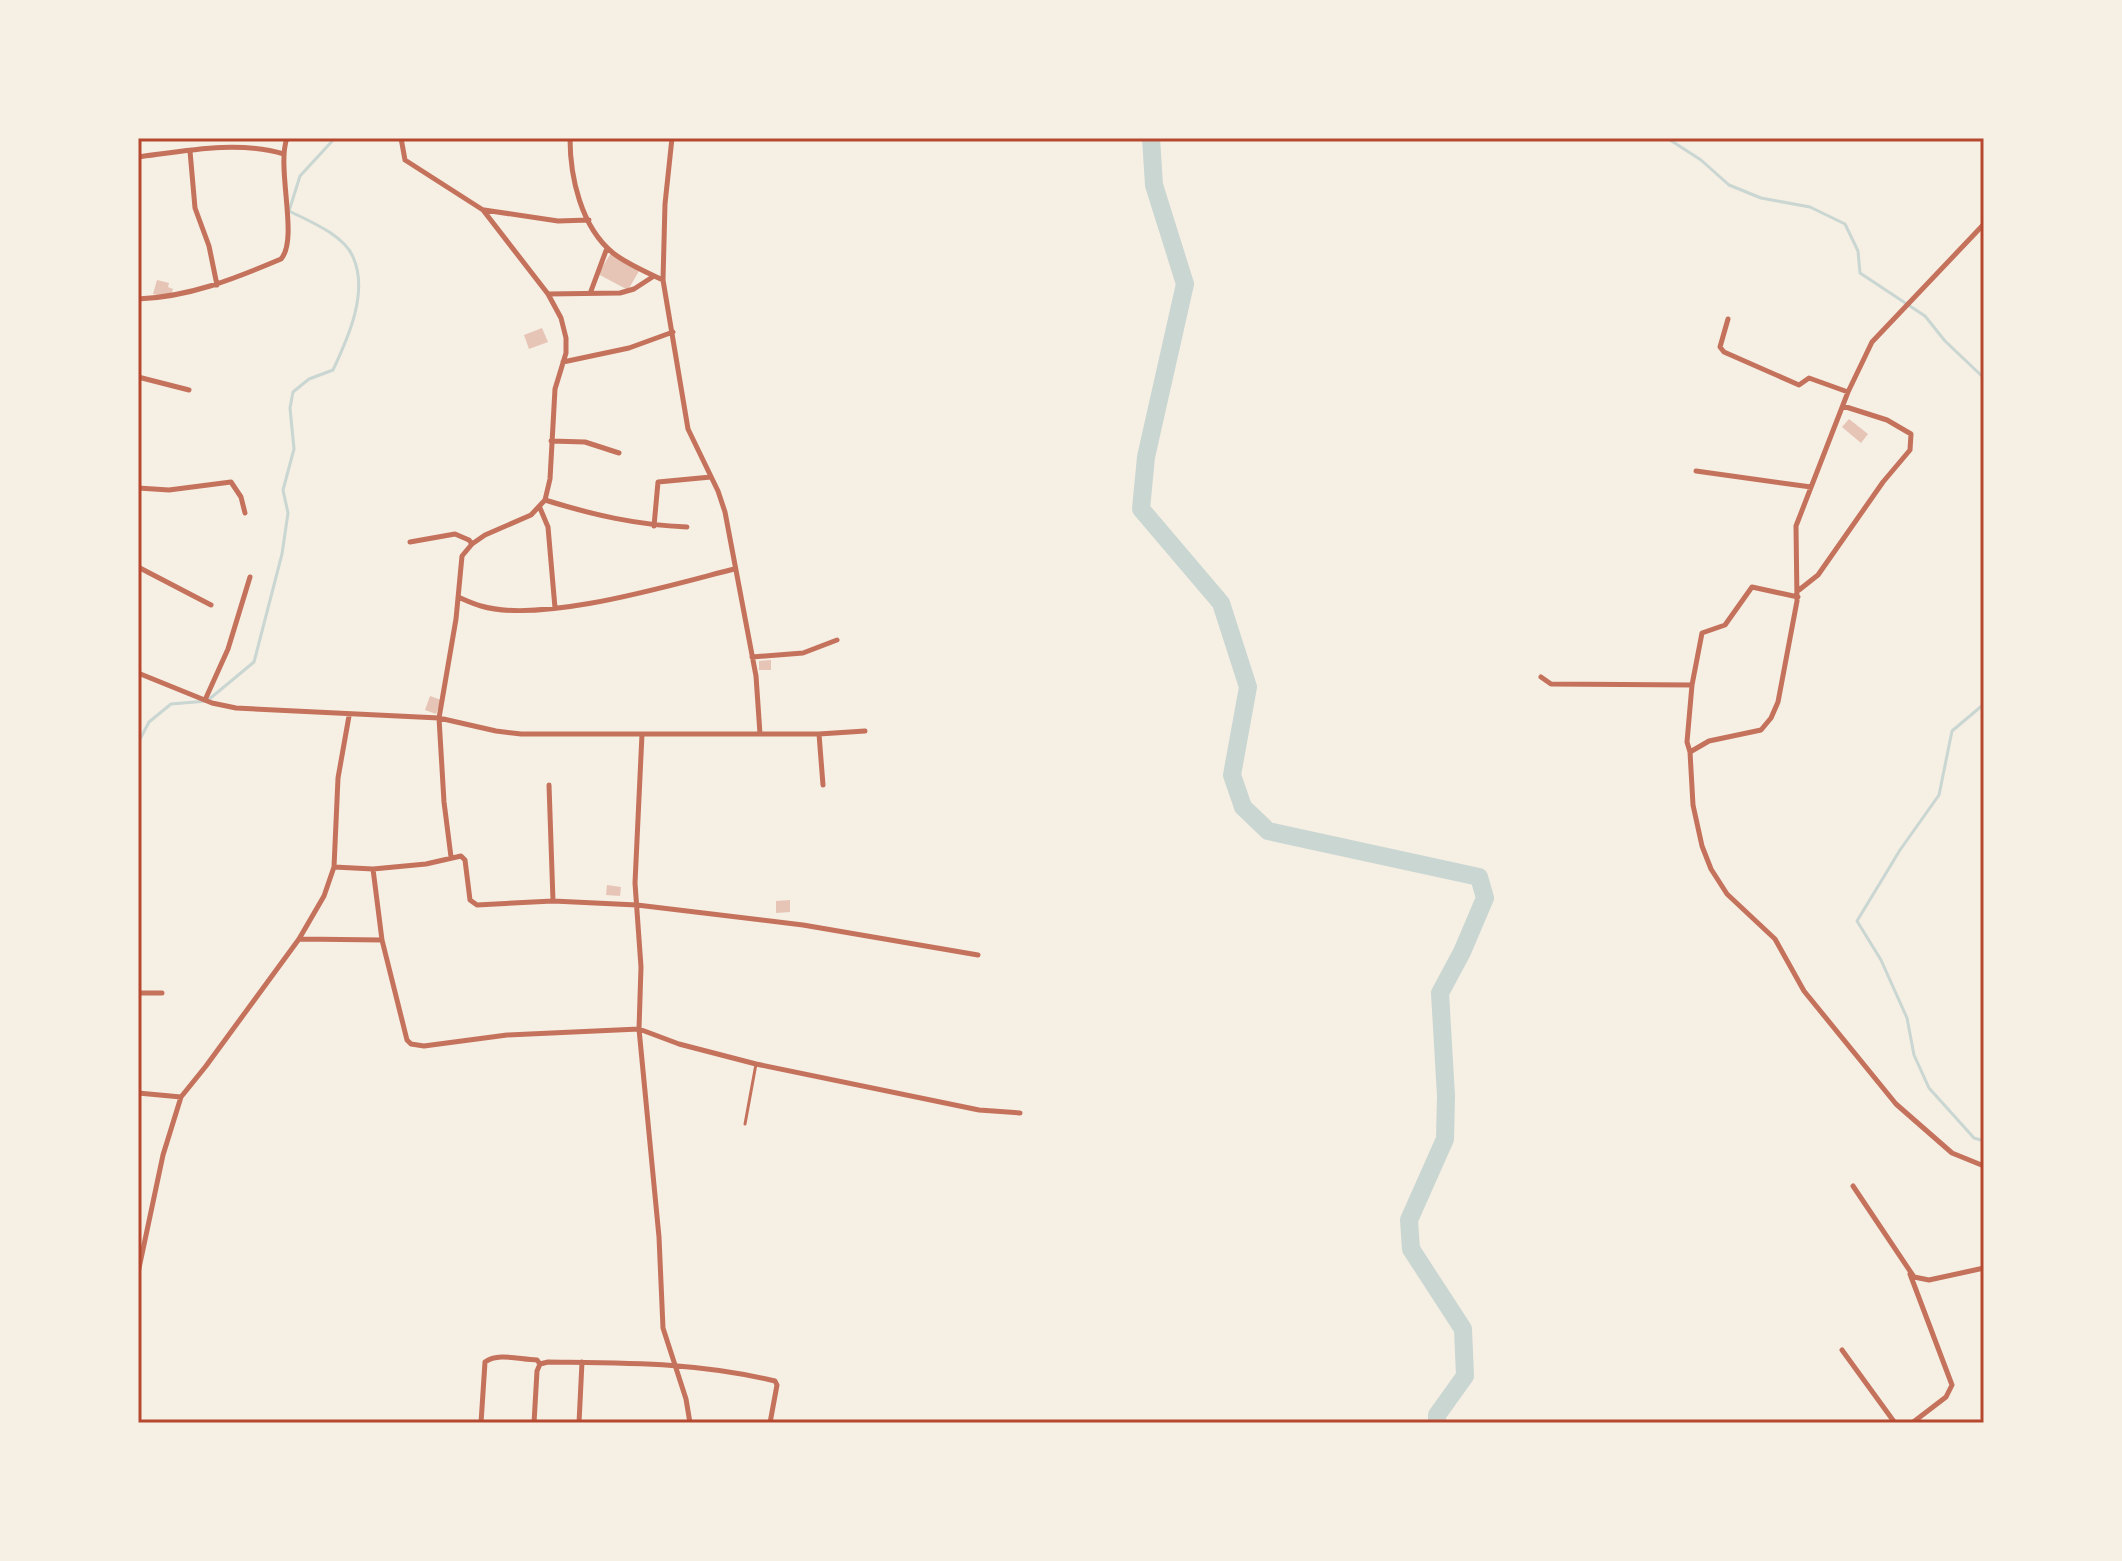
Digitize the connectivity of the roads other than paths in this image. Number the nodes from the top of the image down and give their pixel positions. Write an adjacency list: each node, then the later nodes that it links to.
1 (287, 138): 6 (street)
2 (401, 138): 8 (street)
3 (570, 138): 9 (street)
4 (672, 138): 13 (street)
5 (190, 151): 6 (street); 7 (street); 14 (street)
6 (284, 154): 14 (street)
7 (138, 157)
8 (483, 210): 9 (street); 16 (street)
9 (589, 220): 11 (street)
10 (1984, 224): 23 (street)
11 (607, 248): 12 (street); 15 (street)
12 (654, 276): 13 (street); 15 (street)
13 (663, 280): 19 (street)
14 (217, 285): 17 (street)
15 (591, 291): 16 (street)
16 (548, 294): 20 (street)
17 (138, 299)
18 (1728, 319): 23 (street)
19 (673, 332): 20 (street); 28 (street)
20 (563, 362): 25 (street)
21 (138, 377): 22 (street)
22 (189, 390)
23 (1848, 392): 24 (street)
24 (1843, 406): 29 (street); 41 (street)
25 (551, 441): 26 (street); 31 (street)
26 (619, 453)
27 (1696, 471): 29 (street)
28 (711, 477): 34 (street); 39 (street)
29 (1811, 487): 41 (street)
30 (138, 488): 33 (street)
31 (545, 500): 32 (street); 34 (street)
32 (540, 508): 37 (street); 44 (street)
33 (245, 513)
34 (654, 526): 35 (street)
35 (687, 527)
36 (410, 542): 37 (street)
37 (472, 544): 42 (street)
38 (138, 567): 43 (street)
39 (734, 569): 44 (street); 46 (street)
40 (250, 577): 50 (street)
41 (1798, 594): 49 (street); 57 (street)
42 (458, 597): 44 (street); 52 (street)
43 (211, 605)
44 (555, 608)
45 (837, 640): 46 (street)
46 (752, 657): 55 (street)
47 (138, 673): 50 (street)
48 (1541, 677): 49 (street)
49 (1692, 685): 57 (street)
50 (203, 700): 51 (street)
51 (349, 716): 52 (street); 61 (street)
52 (439, 718): 54 (street); 60 (street)
53 (865, 731): 56 (street)
54 (642, 734): 55 (street); 64 (street)
55 (760, 734): 56 (street)
56 (819, 734): 59 (street)
57 (1690, 752): 76 (street)
58 (549, 785): 63 (street)
59 (823, 785)
60 (451, 857): 62 (street); 63 (street)
61 (334, 867): 62 (street); 65 (street)
62 (373, 869): 66 (street)
63 (553, 901): 64 (street)
64 (637, 905): 67 (street); 70 (street)
65 (299, 939): 66 (street); 73 (street)
66 (382, 940): 70 (street)
67 (978, 955)
68 (138, 993): 69 (street)
69 (162, 993)
70 (639, 1029): 71 (street); 85 (street)
71 (756, 1064): 74 (street); 75 (lane)
72 (138, 1093): 73 (street)
73 (181, 1097): 78 (street)
74 (1020, 1113)
75 (745, 1124)
76 (1984, 1166)
77 (1853, 1186): 81 (street)
78 (141, 1248): 80 (street)
79 (1984, 1268): 81 (street)
80 (138, 1273)
81 (1910, 1274): 92 (street)
82 (1842, 1350): 91 (street)
83 (582, 1362): 84 (street); 85 (street); 88 (street)
84 (540, 1364): 86 (street); 87 (street)
85 (675, 1364): 89 (street); 90 (street)
86 (481, 1423)
87 (534, 1423)
88 (579, 1423)
89 (690, 1423)
90 (770, 1423)
91 (1895, 1423)
92 (1912, 1423)

